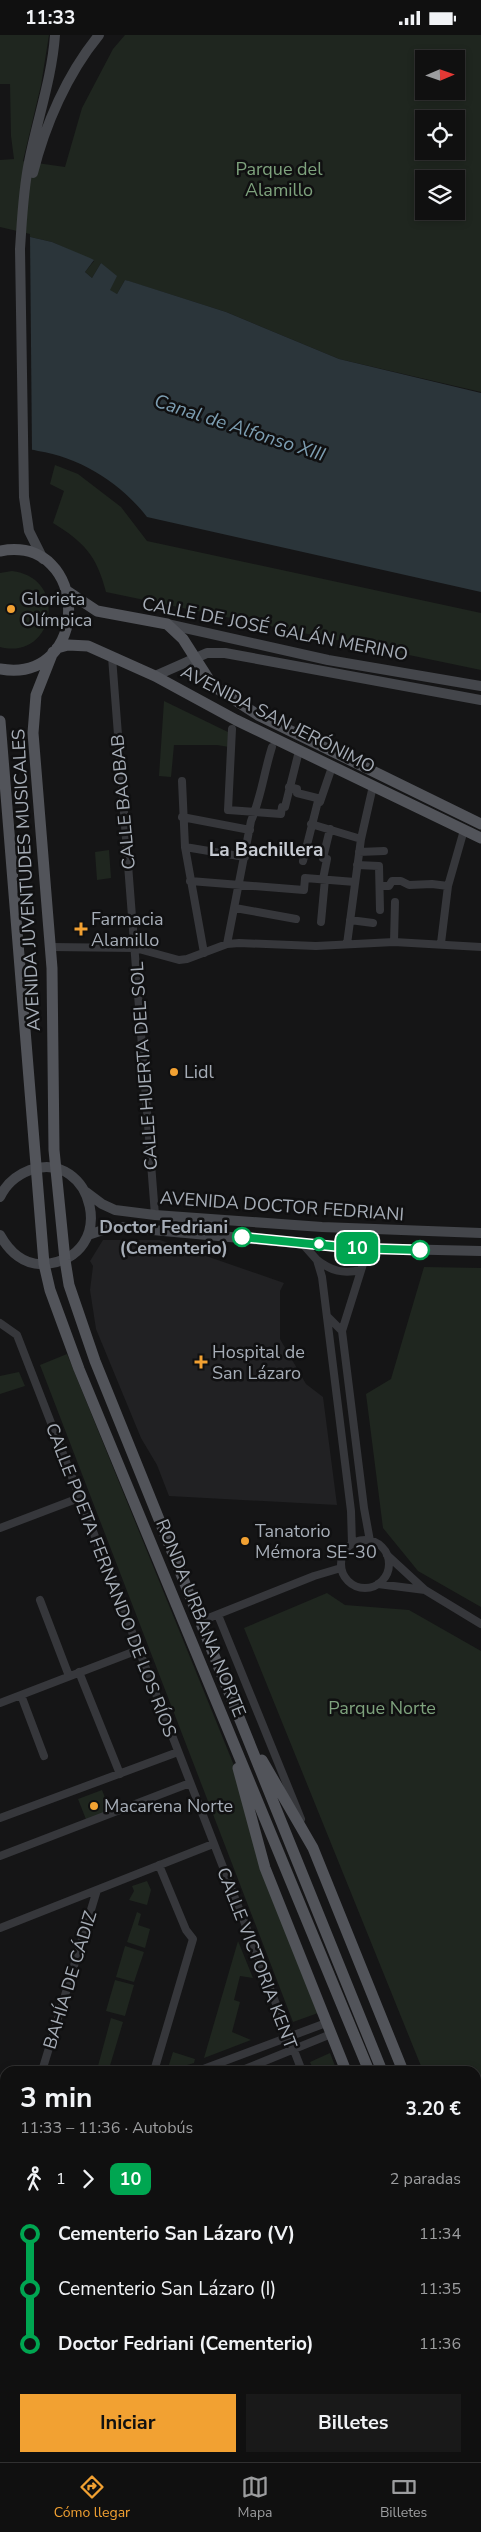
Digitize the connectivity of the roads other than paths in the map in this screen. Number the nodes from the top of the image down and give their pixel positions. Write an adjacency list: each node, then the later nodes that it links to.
1 (55, 35): 3 (main road)
2 (99, 35): 3 (main road)
3 (32, 164): 5 (main road)
4 (0, 551): 5 (main road)
5 (43, 559): 6 (main road)
6 (68, 591): 7 (main road, CALLE DE JOSÉ GALÁN MERINO); 8 (main road)
7 (167, 624): 10 (main road, AVENIDA SAN JERÓNIMO); 13 (main road, CALLE DE JOSÉ GALÁN MERINO)
8 (55, 650): 9 (main road, AVENIDA SAN JERÓNIMO); 11 (main road); 56 (main road, AVENIDA JUVENTUDES MUSICALES)
9 (112, 657): 12 (main road, AVENIDA SAN JERÓNIMO); 58 (street, CALLE BAOBAB)
10 (194, 657): 12 (main road, CALLE DE JOSÉ GALÁN MERINO); 14 (main road, CALLE DE JOSÉ GALÁN MERINO); 27 (main road, AVENIDA SAN JERÓNIMO)
11 (0, 669)
12 (155, 676): 18 (main road, AVENIDA SAN JERÓNIMO)
13 (481, 686)
14 (481, 700)
15 (0, 721): 60 (main road, AVENIDA JUVENTUDES MUSICALES)
16 (232, 729): 24 (street)
17 (272, 747): 24 (street)
18 (299, 751): 19 (main road, AVENIDA SAN JERÓNIMO); 22 (street)
19 (332, 767): 21 (main road, AVENIDA SAN JERÓNIMO); 23 (street)
20 (182, 781): 25 (street)
21 (373, 786): 30 (main road, AVENIDA SAN JERÓNIMO); 31 (street)
22 (289, 787): 23 (street); 24 (street)
23 (321, 799): 26 (street)
24 (256, 813): 29 (street)
25 (182, 817): 29 (street); 33 (street)
26 (310, 824): 28 (street); 37 (street)
27 (481, 824)
28 (330, 829): 31 (street); 39 (street)
29 (250, 830): 36 (street)
30 (464, 830): 32 (main road, AVENIDA SAN JERÓNIMO); 44 (street)
31 (361, 839): 35 (street)
32 (481, 839)
33 (185, 847): 36 (street); 40 (street)
34 (384, 851): 35 (street)
35 (359, 852): 38 (street)
36 (245, 857): 42 (street)
37 (303, 861)
38 (358, 865): 41 (street); 43 (street)
39 (324, 879): 41 (street); 42 (street); 50 (street)
40 (190, 881): 42 (street); 59 (street)
41 (355, 881): 49 (street)
42 (240, 885): 46 (street)
43 (380, 885): 44 (street); 47 (street)
44 (448, 886): 54 (street)
45 (394, 902): 52 (street)
46 (236, 908): 48 (street); 55 (street)
47 (380, 910)
48 (296, 919)
49 (350, 920): 51 (street); 53 (street)
50 (321, 922)
51 (373, 923)
52 (394, 942): 53 (street); 54 (street)
53 (347, 943): 55 (street)
54 (442, 943): 57 (street)
55 (227, 944): 59 (street)
56 (50, 947): 58 (street); 61 (main road, AVENIDA JUVENTUDES MUSICALES)
57 (481, 947)
58 (135, 948): 59 (street); 66 (street, CALLE HUERTA DEL SOL)
59 (204, 953)
60 (35, 1169): 61 (main road); 62 (main road); 76 (main road, RONDA URBANA NORTE)
61 (57, 1170): 64 (main road, AVENIDA DOCTOR FEDRIANI); 74 (main road, RONDA URBANA NORTE)
62 (14, 1179): 63 (main road); 65 (main road)
63 (0, 1185)
64 (86, 1192): 66 (main road, AVENIDA DOCTOR FEDRIANI); 69 (main road)
65 (0, 1197)
66 (155, 1215): 67 (main road, AVENIDA DOCTOR FEDRIANI)
67 (360, 1229): 68 (main road, AVENIDA DOCTOR FEDRIANI); 72 (street)
68 (481, 1233)
69 (88, 1235): 71 (main road, AVENIDA DOCTOR FEDRIANI); 74 (main road)
70 (1, 1239): 76 (main road)
71 (301, 1242): 72 (main road, AVENIDA DOCTOR FEDRIANI); 75 (street)
72 (365, 1249): 73 (main road, AVENIDA DOCTOR FEDRIANI); 77 (street)
73 (481, 1251)
74 (64, 1260): 76 (main road); 91 (main road, RONDA URBANA NORTE)
75 (317, 1260): 77 (street); 78 (street)
76 (44, 1265): 99 (main road, RONDA URBANA NORTE)
77 (361, 1270): 80 (street)
78 (327, 1316): 80 (street); 84 (street)
79 (0, 1323): 81 (street, CALLE POETA FERNANDO DE LOS RÍOS)
80 (342, 1331): 83 (street)
81 (80, 1498): 82 (street); 93 (street, CALLE POETA FERNANDO DE LOS RÍOS)
82 (0, 1528)
83 (370, 1541): 84 (street); 85 (street)
84 (352, 1544): 86 (street)
85 (387, 1555): 87 (street); 88 (street)
86 (341, 1568): 87 (street); 90 (street)
87 (378, 1584): 88 (street)
88 (424, 1591): 92 (street)
89 (40, 1600): 95 (street)
90 (218, 1615): 91 (street); 106 (street)
91 (201, 1621): 98 (main road, RONDA URBANA NORTE)
92 (481, 1624)
93 (138, 1649): 94 (street); 100 (street, CALLE POETA FERNANDO DE LOS RÍOS)
94 (79, 1672): 95 (street); 102 (street)
95 (69, 1676): 96 (street)
96 (21, 1695): 97 (street); 101 (street)
97 (1, 1701)
98 (241, 1725): 106 (main road); 122 (main road, RONDA URBANA NORTE)
99 (228, 1731): 111 (main road); 121 (main road, RONDA URBANA NORTE)
100 (178, 1752): 102 (street); 103 (street, CALLE POETA FERNANDO DE LOS RÍOS)
101 (44, 1756)
102 (120, 1774): 104 (street)
103 (190, 1783): 105 (street, CALLE POETA FERNANDO DE LOS RÍOS); 107 (street)
104 (0, 1818)
105 (213, 1845): 108 (street); 113 (street, CALLE VICTORIA KENT)
106 (313, 1848): 123 (main road)
107 (0, 1856)
108 (159, 1865): 109 (street); 116 (street)
109 (97, 1890): 110 (street); 115 (street, BAHÍA DE CÁDIZ)
110 (0, 1928)
111 (326, 2023): 112 (main road); 113 (street)
112 (331, 2035): 114 (street); 120 (main road)
113 (287, 2038): 114 (street, CALLE VICTORIA KENT); 117 (street)
114 (293, 2051): 118 (street); 119 (street, CALLE VICTORIA KENT)
115 (44, 2066)
116 (155, 2066)
117 (211, 2066)
118 (253, 2066)
119 (300, 2066)
120 (344, 2066)
121 (367, 2066)
122 (380, 2066)
123 (402, 2066)

